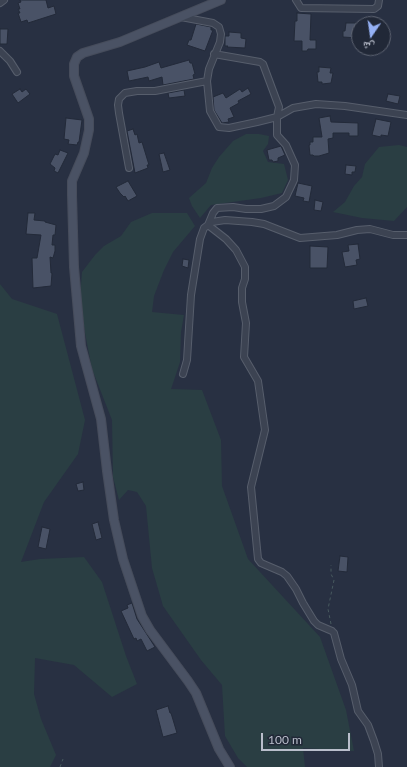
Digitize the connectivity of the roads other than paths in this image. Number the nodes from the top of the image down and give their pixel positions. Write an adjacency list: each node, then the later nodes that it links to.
1 (4, 0): 5 (street)
2 (221, 0): 6 (main road)
3 (296, 0): 4 (street)
4 (379, 0)
5 (0, 3)
6 (179, 17): 8 (street); 17 (main road)
7 (0, 51): 9 (street)
8 (214, 54): 10 (street); 12 (street)
9 (18, 72)
10 (207, 81): 12 (street); 13 (street)
11 (407, 114): 12 (street)
12 (277, 117): 14 (street)
13 (129, 168)
14 (208, 225): 15 (street); 16 (street); 18 (street)
15 (407, 235)
16 (183, 374)
17 (230, 767)
18 (379, 767)

